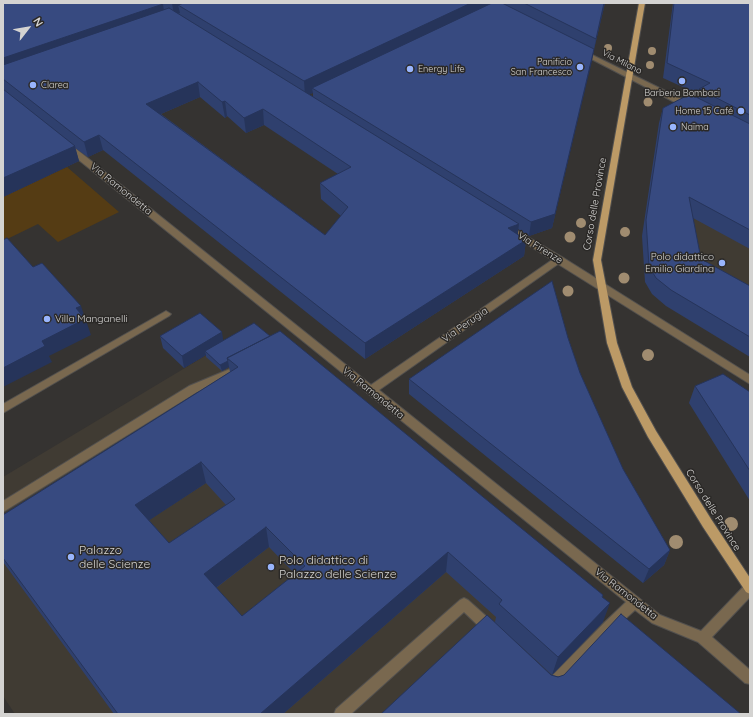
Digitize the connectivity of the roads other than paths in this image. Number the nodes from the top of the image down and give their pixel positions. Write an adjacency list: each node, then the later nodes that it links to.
1 (642, 3): 3 (main road, Corso delle Province)
2 (570, 46): 3 (street, Via Milano)
3 (629, 75): 4 (street, Via Milano); 8 (main road, Corso delle Province)
4 (695, 109)
5 (59, 139): 10 (street, Via Ramondetta)
6 (499, 222): 7 (street, Via Firenze)
7 (559, 259): 8 (street, Via Firenze); 14 (street, Via Perugia)
8 (602, 287): 13 (street, Via Firenze); 17 (main road, Corso delle Province)
9 (166, 314): 15 (street)
10 (300, 334): 11 (street); 14 (street, Via Ramondetta)
11 (290, 341)
12 (239, 369): 16 (street)
13 (750, 380)
14 (370, 391): 18 (street, Via Ramondetta)
15 (3, 409)
16 (3, 507)
17 (750, 588): 19 (street)
18 (635, 602): 19 (street, Via Ramondetta); 21 (street)
19 (704, 638): 22 (street, Via Ramondetta)
20 (503, 640): 23 (street)
21 (541, 676)
22 (750, 678)
23 (341, 714)

